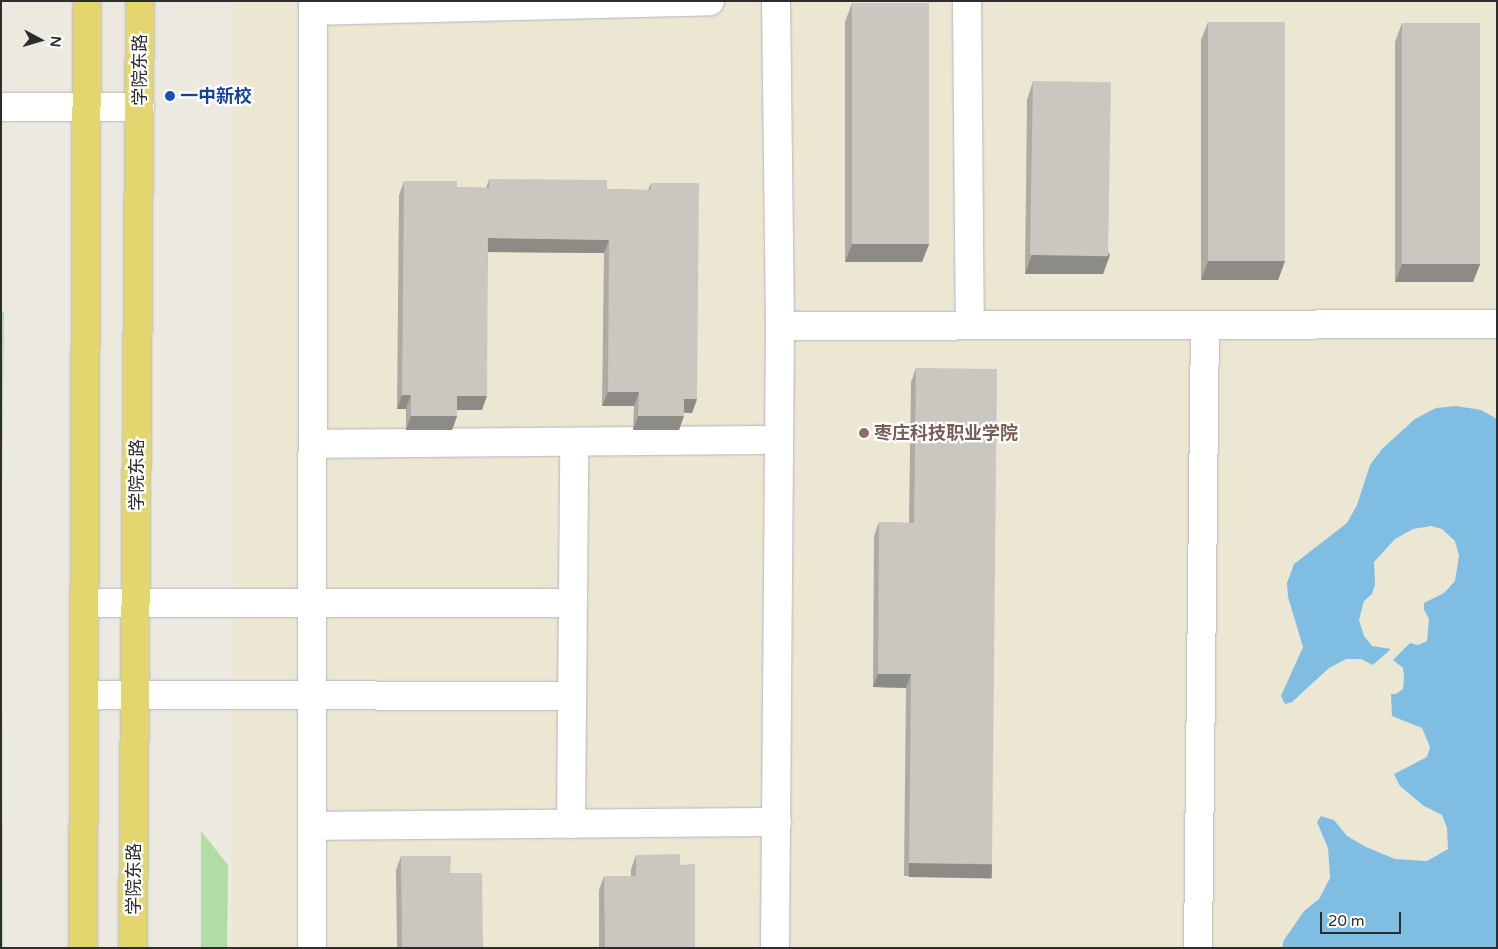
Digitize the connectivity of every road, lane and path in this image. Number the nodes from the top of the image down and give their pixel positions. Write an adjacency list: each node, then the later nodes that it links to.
1 (87, 1): 8 (main road)
2 (140, 1): 9 (main road, 学院东路)
3 (710, 1): 6 (lane)
4 (776, 1): 13 (lane)
5 (967, 1): 11 (lane)
6 (313, 6): 16 (lane)
7 (1, 107): 8 (lane)
8 (87, 107): 9 (lane); 17 (main road)
9 (140, 107): 18 (main road, 学院东路)
10 (1497, 324): 12 (lane)
11 (970, 325): 12 (lane); 13 (lane)
12 (1206, 325): 32 (lane)
13 (780, 326): 14 (lane)
14 (778, 440): 15 (lane); 25 (lane)
15 (574, 443): 16 (lane); 20 (lane)
16 (313, 444): 19 (lane)
17 (85, 603): 18 (lane); 21 (main road)
18 (135, 603): 19 (lane); 22 (main road, 学院东路)
19 (312, 603): 20 (lane); 23 (lane)
20 (572, 603): 24 (lane)
21 (84, 695): 22 (lane); 28 (main road)
22 (134, 696): 23 (lane); 29 (main road, 学院东路)
23 (312, 696): 24 (lane); 27 (lane)
24 (571, 696): 26 (lane)
25 (778, 822): 26 (lane); 31 (lane)
26 (571, 824): 27 (lane)
27 (312, 826): 30 (lane)
28 (83, 948)
29 (133, 948)
30 (312, 948)
31 (775, 948)
32 (1198, 948)

